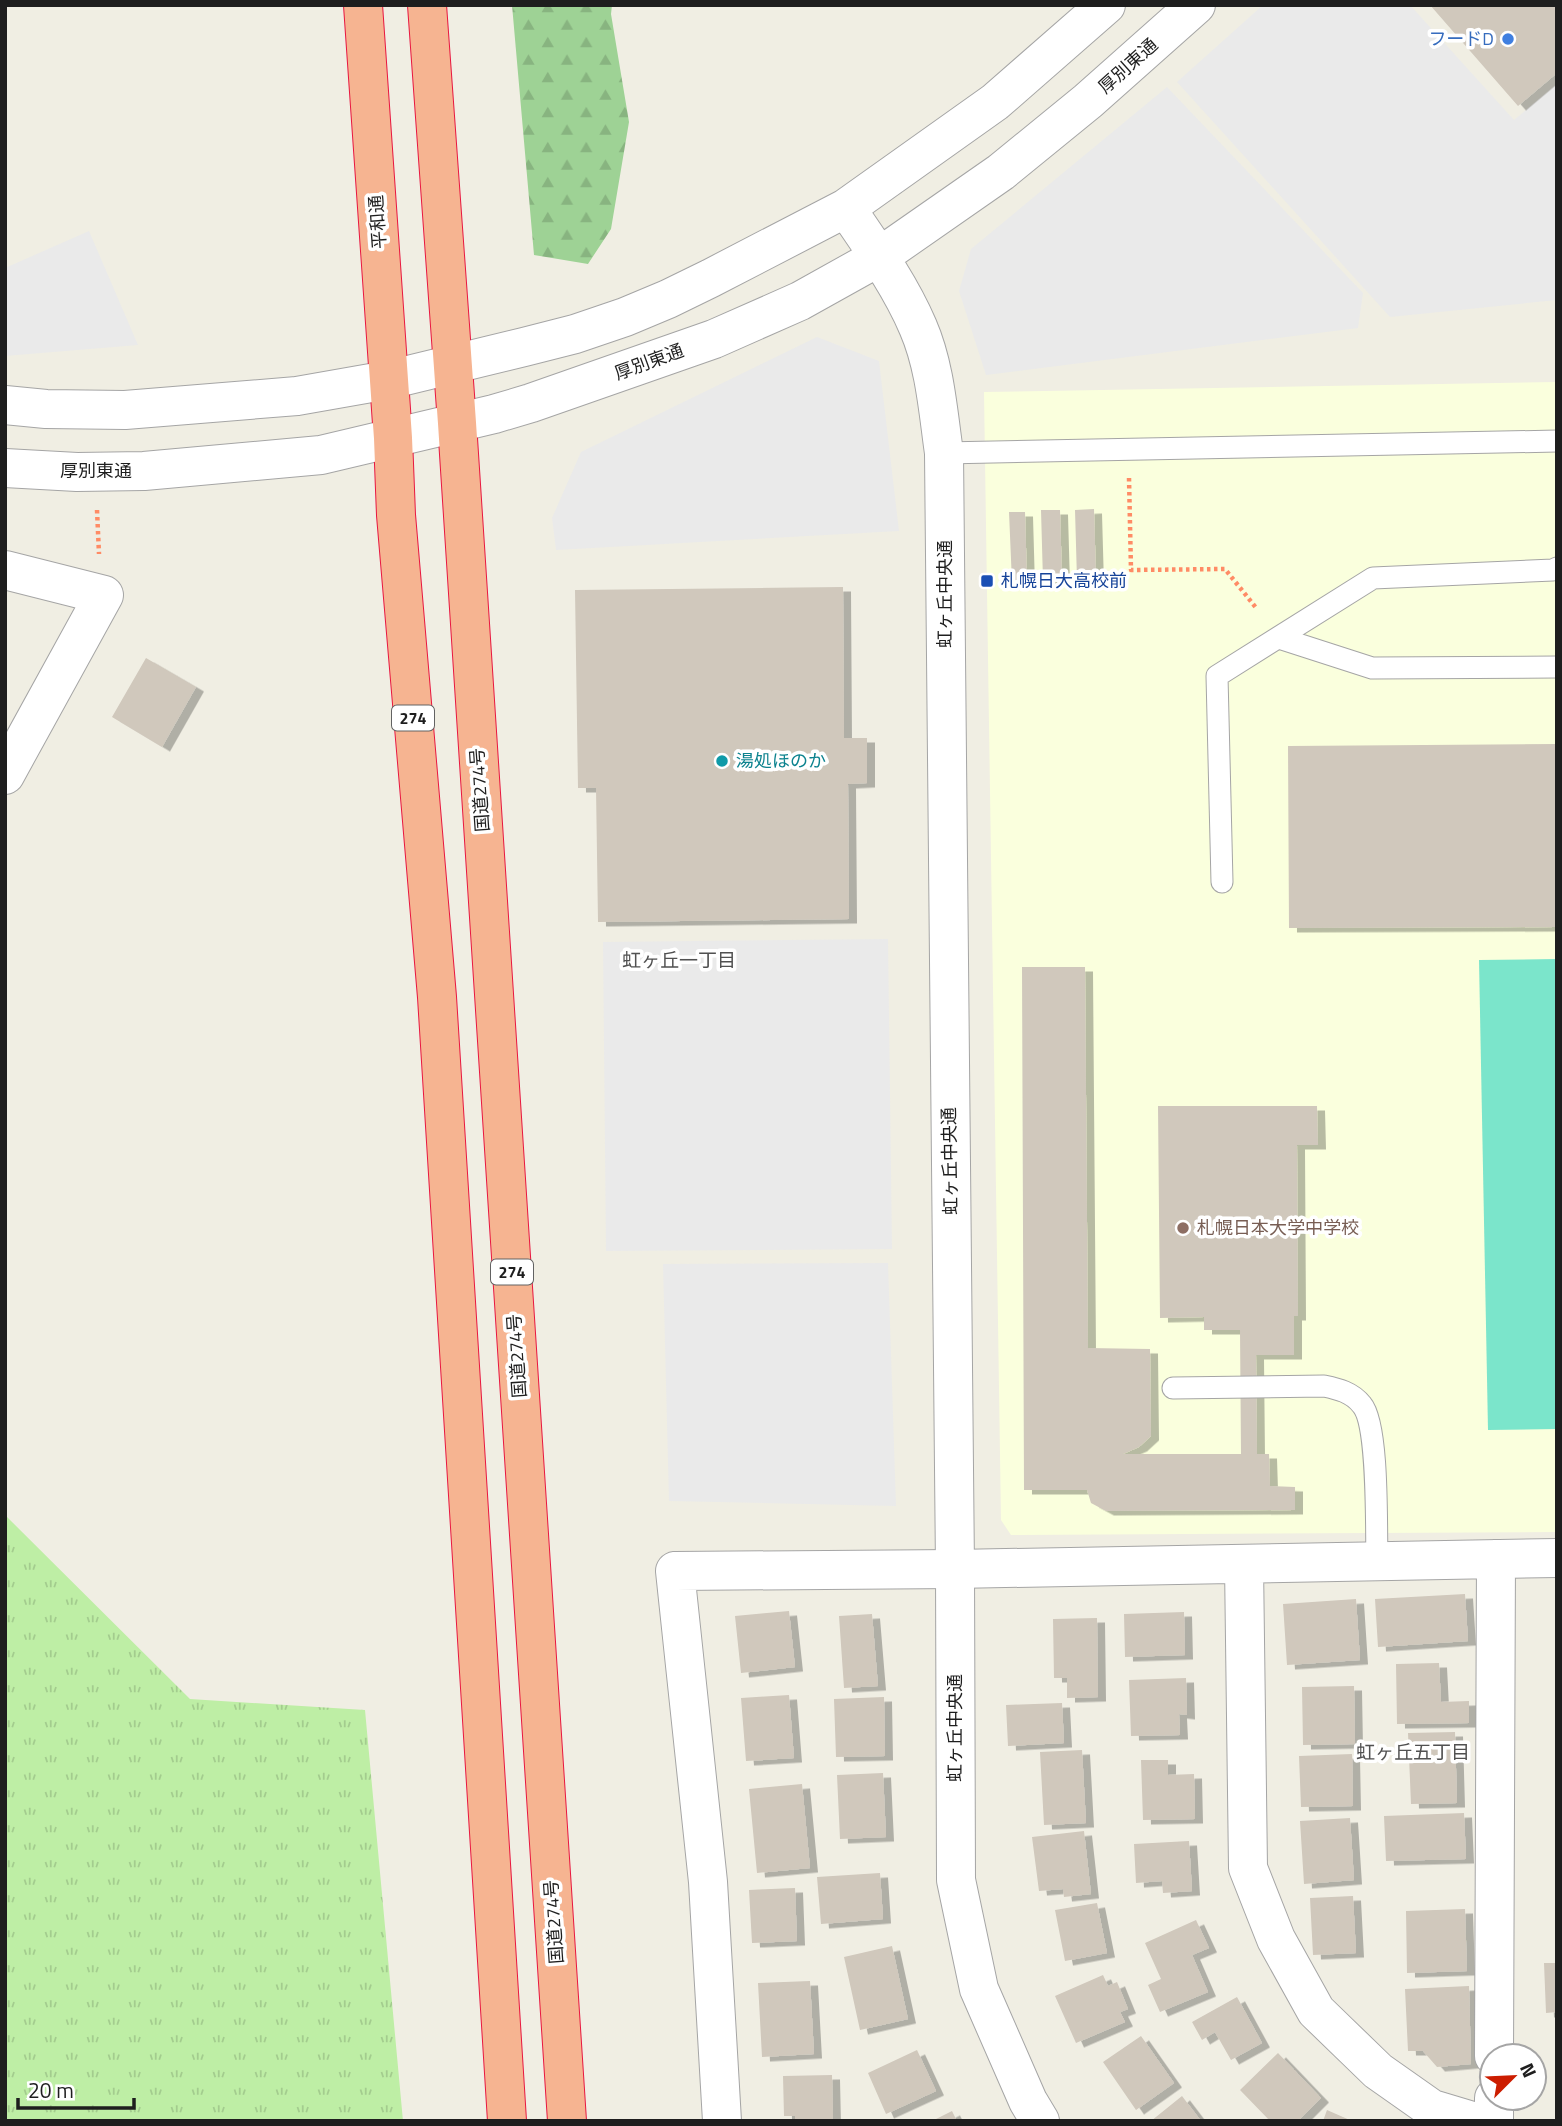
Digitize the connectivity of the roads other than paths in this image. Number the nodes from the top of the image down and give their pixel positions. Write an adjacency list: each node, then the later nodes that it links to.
1 (363, 5): 8 (highway, 平和通 / 274)
2 (427, 5): 7 (highway, 274)
3 (1106, 5): 5 (street)
4 (1196, 5): 6 (street, 厚別東通)
5 (845, 208): 6 (street, 虹ヶ丘中央通); 7 (street)
6 (879, 257): 10 (street, 厚別東通); 13 (street, 虹ヶ丘中央通)
7 (452, 364): 8 (street); 10 (highway, 274)
8 (388, 380): 9 (street); 11 (highway, 平和通 / 274)
9 (5, 405)
10 (457, 423): 11 (street, 厚別東通); 29 (highway, 国道274号 / 274)
11 (393, 438): 14 (street, 厚別東通); 28 (highway, 274)
12 (1557, 441): 13 (lane)
13 (944, 453): 26 (street, 虹ヶ丘中央通)
14 (5, 468)
15 (1557, 568): 17 (lane)
16 (5, 570): 19 (street)
17 (1279, 638): 18 (lane); 20 (lane)
18 (1557, 667)
19 (5, 775)
20 (1222, 882)
21 (1173, 1388): 24 (lane)
22 (1557, 1558): 23 (street)
23 (1496, 1559): 24 (street); 27 (street)
24 (1377, 1561): 25 (street)
25 (1244, 1564): 26 (street); 32 (street)
26 (955, 1569): 30 (street); 31 (street, 虹ヶ丘中央通)
27 (1494, 2042)
28 (507, 2121)
29 (566, 2121)
30 (722, 2121)
31 (1040, 2121)
32 (1472, 2121)

